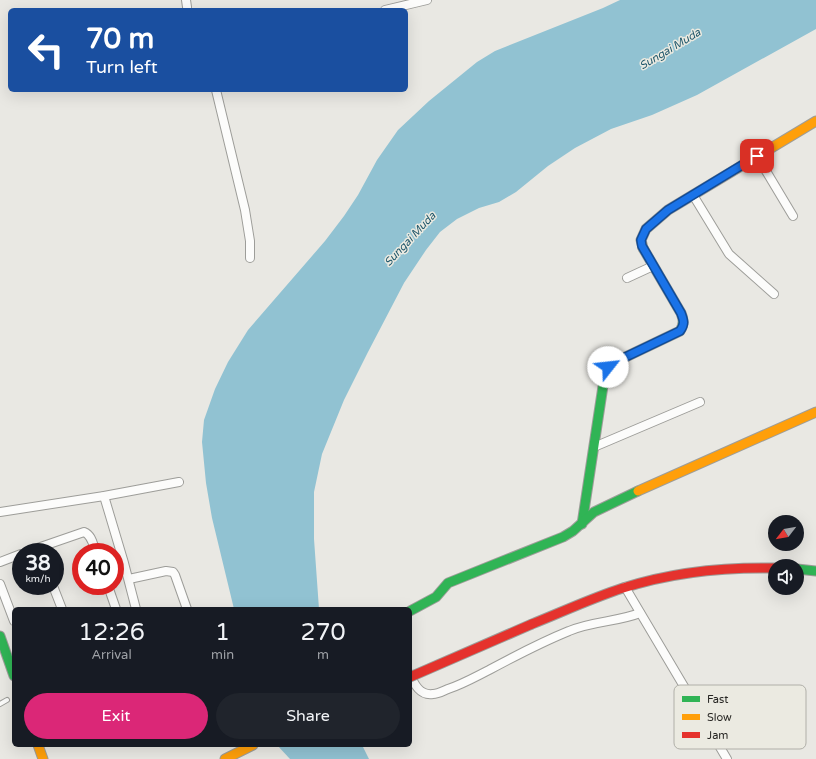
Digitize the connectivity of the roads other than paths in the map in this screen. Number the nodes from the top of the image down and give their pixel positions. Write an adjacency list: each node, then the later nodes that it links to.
1 (427, 0): 2 (street)
2 (393, 8)
3 (216, 92): 8 (street)
4 (816, 121): 5 (street)
5 (757, 156): 6 (street); 7 (street)
6 (693, 195): 9 (street); 11 (street)
7 (793, 216)
8 (250, 258)
9 (653, 266): 10 (street); 14 (street)
10 (627, 278)
11 (774, 294)
12 (700, 402): 14 (street)
13 (816, 412): 18 (street)
14 (594, 447): 18 (street)
15 (179, 482): 16 (street)
16 (104, 496): 17 (street); 26 (street)
17 (0, 512)
18 (582, 524): 35 (street)
19 (56, 543): 20 (street)
20 (92, 543)
21 (12, 557): 22 (street)
22 (0, 562)
23 (768, 568): 28 (street)
24 (804, 570): 25 (street)
25 (816, 571)
26 (129, 579): 33 (street); 34 (street)
27 (0, 584): 37 (street)
28 (625, 587): 36 (street); 40 (street, bridge)
29 (57, 595): 31 (street)
30 (111, 595): 32 (street)
31 (61, 607)
32 (115, 607)
33 (136, 607)
34 (186, 607)
35 (412, 610)
36 (640, 613): 41 (street); 42 (street)
37 (12, 616)
38 (0, 636): 39 (street)
39 (12, 670)
40 (412, 676)
41 (412, 679)
42 (682, 685)
43 (7, 700): 44 (lane)
44 (0, 704)
45 (39, 747): 48 (street)
46 (249, 747): 49 (street)
47 (720, 749): 50 (street)
48 (43, 759)
49 (227, 759)
50 (726, 759)

